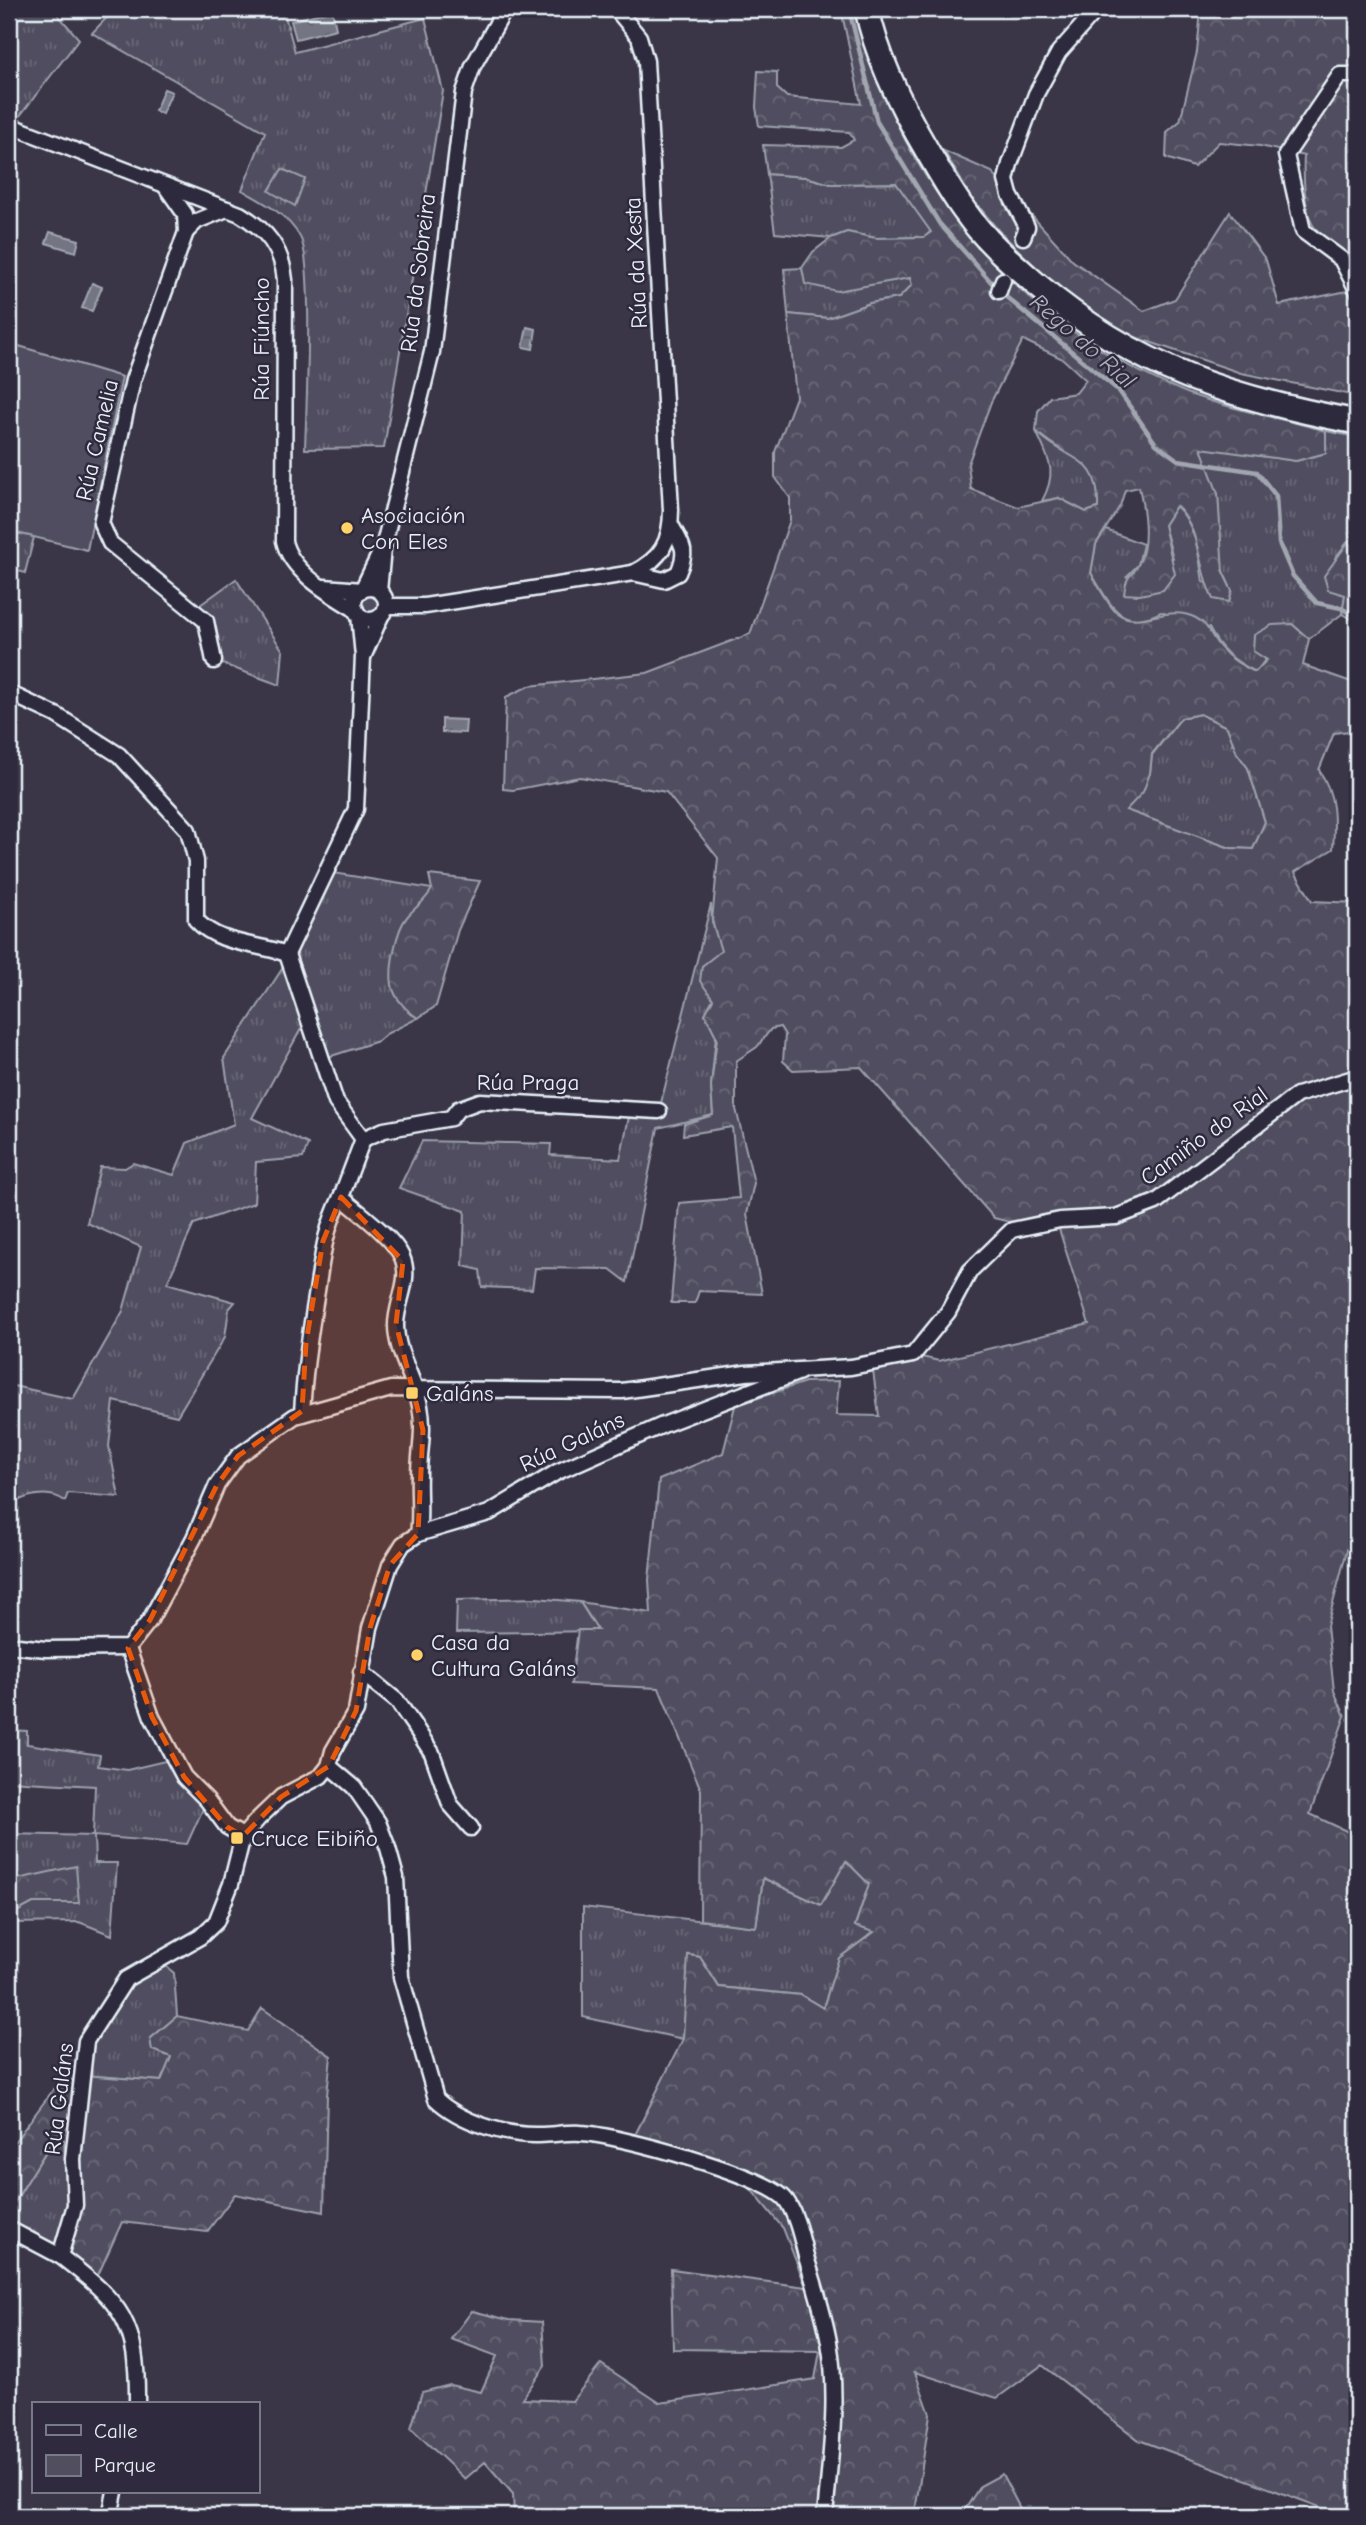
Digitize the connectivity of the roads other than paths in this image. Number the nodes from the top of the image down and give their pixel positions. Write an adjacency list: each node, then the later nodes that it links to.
1 (505, 9): 15 (street, Rúa da Sobreira)
2 (616, 9): 14 (street, Rúa da Xesta)
3 (867, 9): 13 (main road)
4 (1097, 9): 11 (street)
5 (1357, 75): 12 (street)
6 (9, 125): 7 (street, Rúa Fiúncho)
7 (165, 186): 8 (street, Rúa Fiúncho); 10 (street)
8 (199, 199): 9 (street, Rúa Fiúncho); 10 (street, Rúa Camelia)
9 (227, 209): 10 (street); 17 (street, Rúa Fiúncho)
10 (189, 222): 23 (street, Rúa Camelia)
11 (1023, 237)
12 (1357, 290)
13 (1357, 422)
14 (671, 525): 16 (street, Rúa da Xesta); 16 (street, Rúa da Xesta)
15 (383, 548): 18 (street, Rúa da Sobreira); 19 (street, Rúa da Sobreira)
16 (633, 573): 20 (street, Rúa da Xesta)
17 (324, 587): 18 (street); 21 (street, Rúa Fiúncho)
18 (362, 590): 19 (street); 21 (street)
19 (379, 591): 20 (street)
20 (383, 611): 21 (street); 22 (street)
21 (358, 613): 22 (street)
22 (363, 656): 25 (street)
23 (214, 661)
24 (10, 697): 25 (street)
25 (287, 954): 28 (street)
26 (1357, 1077): 30 (street, Camiño do Rial)
27 (659, 1111): 28 (street, Rúa Praga)
28 (363, 1139): 29 (street)
29 (341, 1197): 32 (street); 34 (street)
30 (803, 1369): 31 (street, Camiño do Rial); 33 (street, Rúa Galáns)
31 (746, 1373): 32 (street, Camiño do Rial); 33 (street)
32 (414, 1389): 34 (street, Camiño do Rial); 35 (street)
33 (747, 1394): 35 (street, Rúa Galáns)
34 (302, 1414): 37 (street, Camiño do Rial)
35 (418, 1534): 38 (street, Rúa Galáns)
36 (9, 1645): 37 (street)
37 (128, 1648): 41 (street)
38 (361, 1672): 39 (street, Rúa Galáns); 40 (street)
39 (329, 1766): 41 (street); 47 (street)
40 (471, 1828)
41 (243, 1836): 43 (street, Rúa Galáns)
42 (9, 2228): 43 (street)
43 (60, 2256): 44 (street)
44 (137, 2402)
45 (115, 2494): 46 (street)
46 (110, 2516)
47 (825, 2516)

